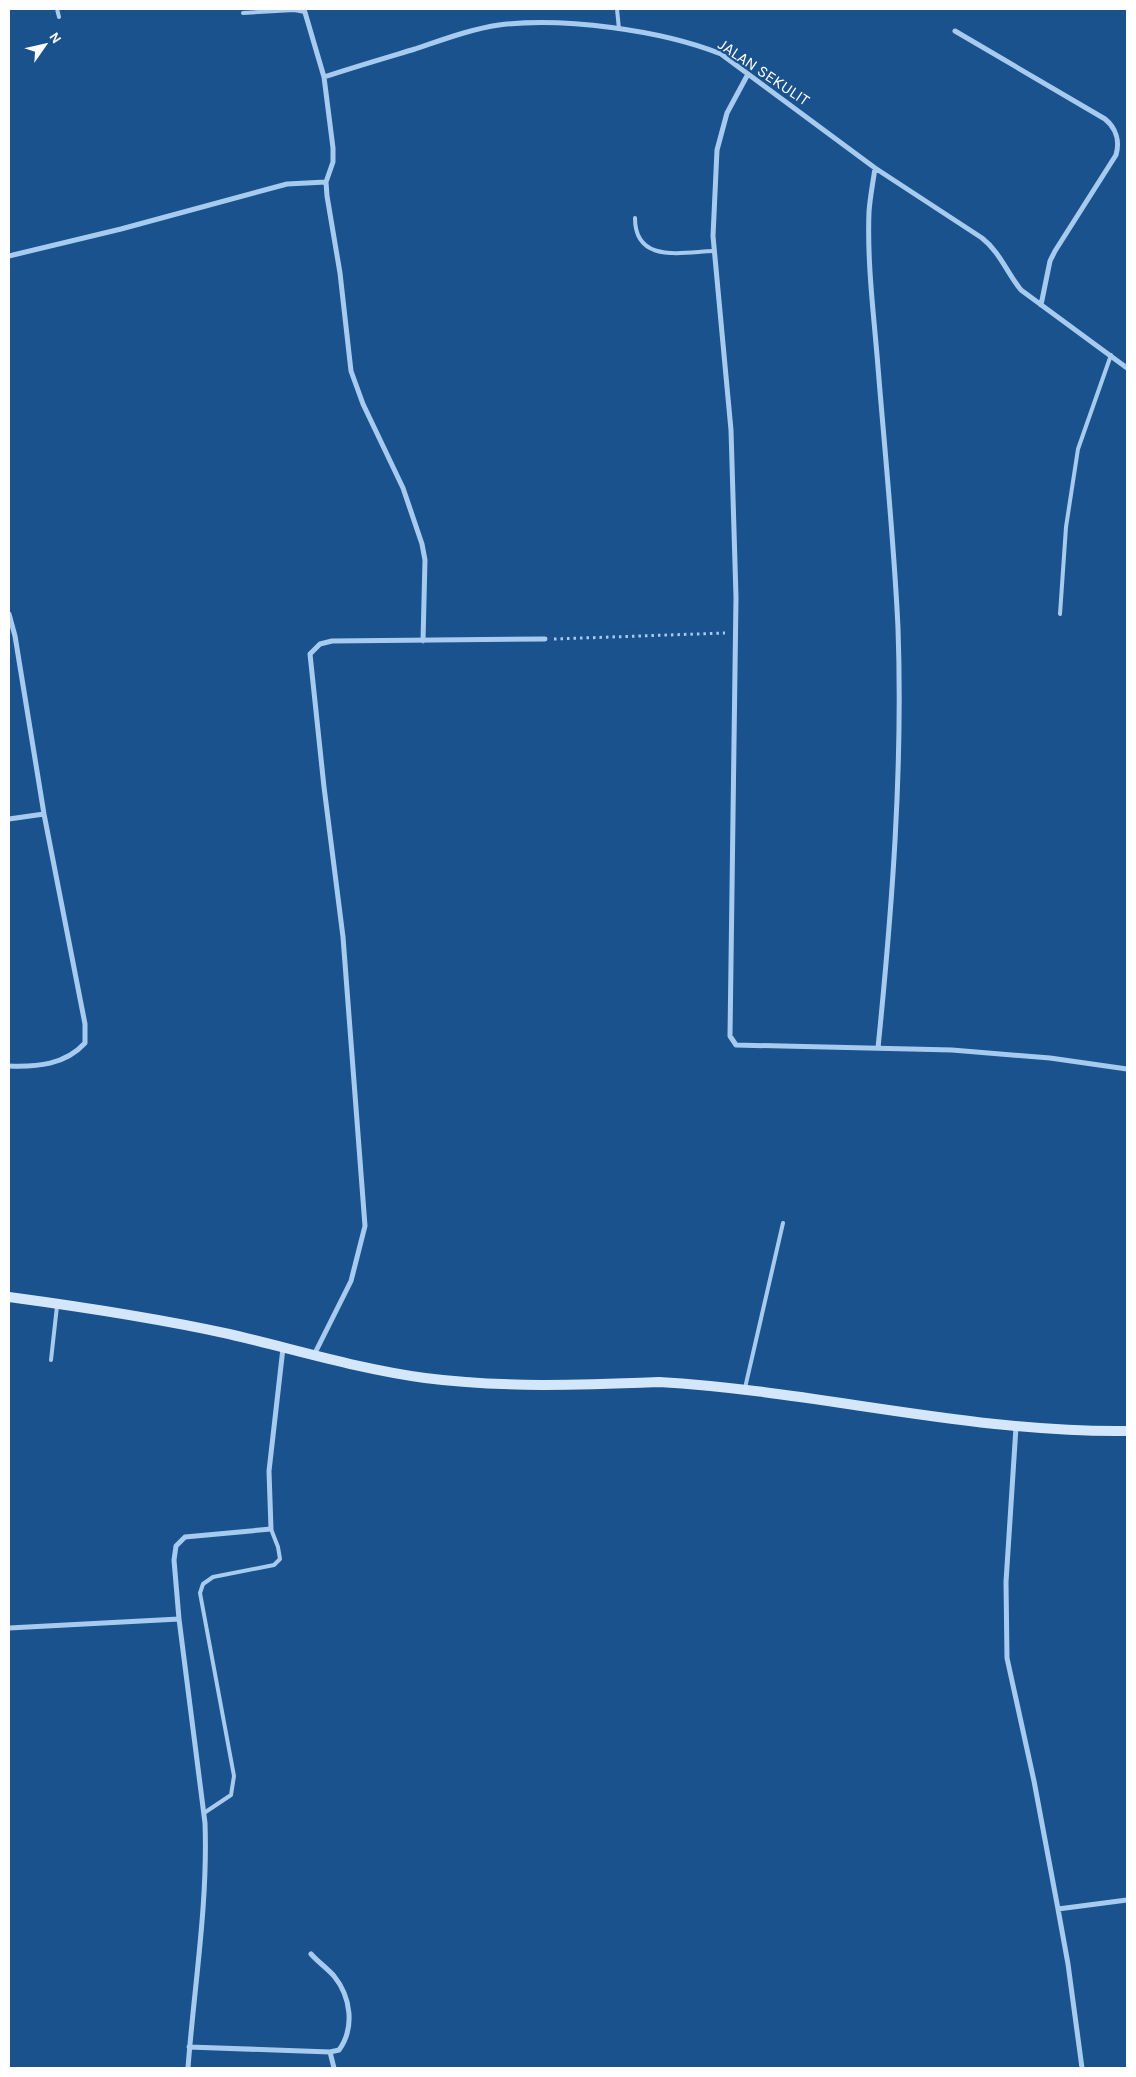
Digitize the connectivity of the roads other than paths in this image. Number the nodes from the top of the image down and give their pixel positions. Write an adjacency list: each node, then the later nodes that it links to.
1 (57, 9): 5 (lane)
2 (617, 9): 6 (lane)
3 (305, 11): 4 (lane); 9 (street)
4 (243, 13)
5 (59, 17)
6 (618, 29): 8 (street, JALAN SEKULIT); 9 (street, JALAN SEKULIT)
7 (955, 31): 15 (street)
8 (748, 74): 10 (street, JALAN SEKULIT); 13 (street)
9 (324, 76): 11 (street)
10 (875, 168): 15 (street, JALAN SEKULIT); 24 (street)
11 (326, 182): 14 (street); 21 (street)
12 (635, 218): 13 (lane)
13 (714, 251): 24 (street)
14 (9, 256)
15 (1041, 305): 16 (street, JALAN SEKULIT)
16 (1111, 355): 17 (street, JALAN SEKULIT); 19 (lane)
17 (1127, 368)
18 (9, 614): 22 (street)
19 (1060, 614)
20 (546, 639): 21 (street)
21 (423, 641): 31 (street)
22 (44, 814): 23 (street); 25 (street)
23 (9, 818)
24 (878, 1048): 26 (street)
25 (9, 1066)
26 (1127, 1069)
27 (783, 1223): 33 (lane)
28 (9, 1297): 29 (street)
29 (57, 1304): 30 (street); 32 (lane)
30 (283, 1348): 31 (street); 36 (street)
31 (314, 1355): 33 (street)
32 (51, 1360)
33 (745, 1390): 34 (street)
34 (1016, 1427): 35 (street); 41 (street)
35 (1127, 1431)
36 (271, 1529): 37 (street); 39 (lane)
37 (179, 1618): 38 (street); 39 (street)
38 (9, 1628)
39 (204, 1813): 43 (street)
40 (1127, 1900): 41 (street)
41 (1058, 1909): 47 (street)
42 (311, 1954): 44 (street)
43 (189, 2047): 44 (street); 45 (street)
44 (330, 2052): 46 (street)
45 (188, 2068)
46 (334, 2068)
47 (1082, 2068)

